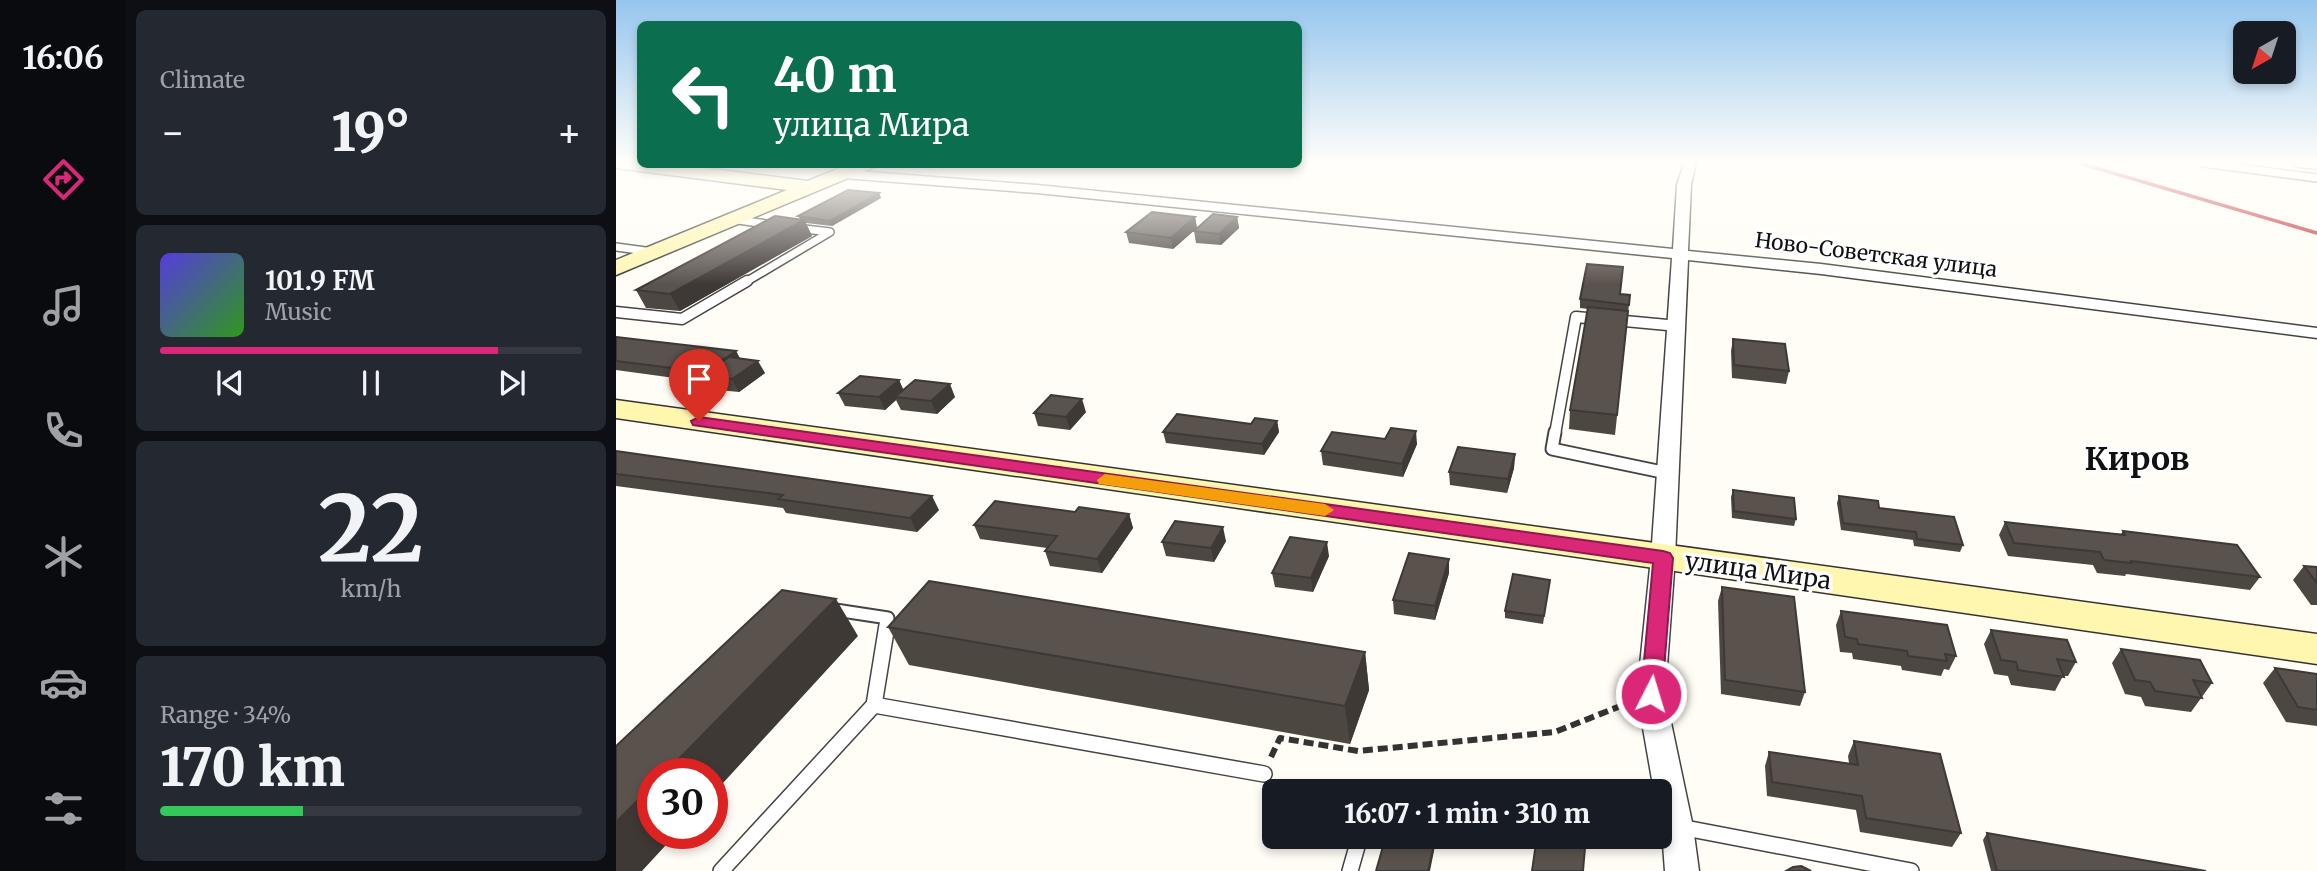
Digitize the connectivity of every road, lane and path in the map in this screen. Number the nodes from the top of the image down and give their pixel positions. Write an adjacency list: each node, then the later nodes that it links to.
1 (768, 204): 4 (street)
2 (1180, 204): 7 (street, Ново-Советская улица)
3 (1683, 204): 7 (street)
4 (731, 219): 6 (street); 9 (lane)
5 (616, 247): 6 (lane)
6 (653, 252): 8 (street)
7 (1682, 255): 10 (street); 11 (street, Ново-Советская улица)
8 (616, 268)
9 (616, 312)
10 (1678, 326): 13 (street); 13 (lane)
11 (2317, 333)
12 (616, 409): 14 (street, улица Мира)
13 (1667, 472): 14 (street)
14 (1663, 558): 16 (street, улица Мира); 17 (street)
15 (814, 607): 18 (lane)
16 (2317, 649)
17 (1651, 694): 19 (path); 20 (street)
18 (874, 705): 19 (lane); 22 (lane)
19 (1264, 774)
20 (1677, 827): 24 (street); 25 (lane)
21 (1356, 849): 23 (lane)
22 (721, 871)
23 (1350, 871)
24 (1682, 871)
25 (1911, 871)

